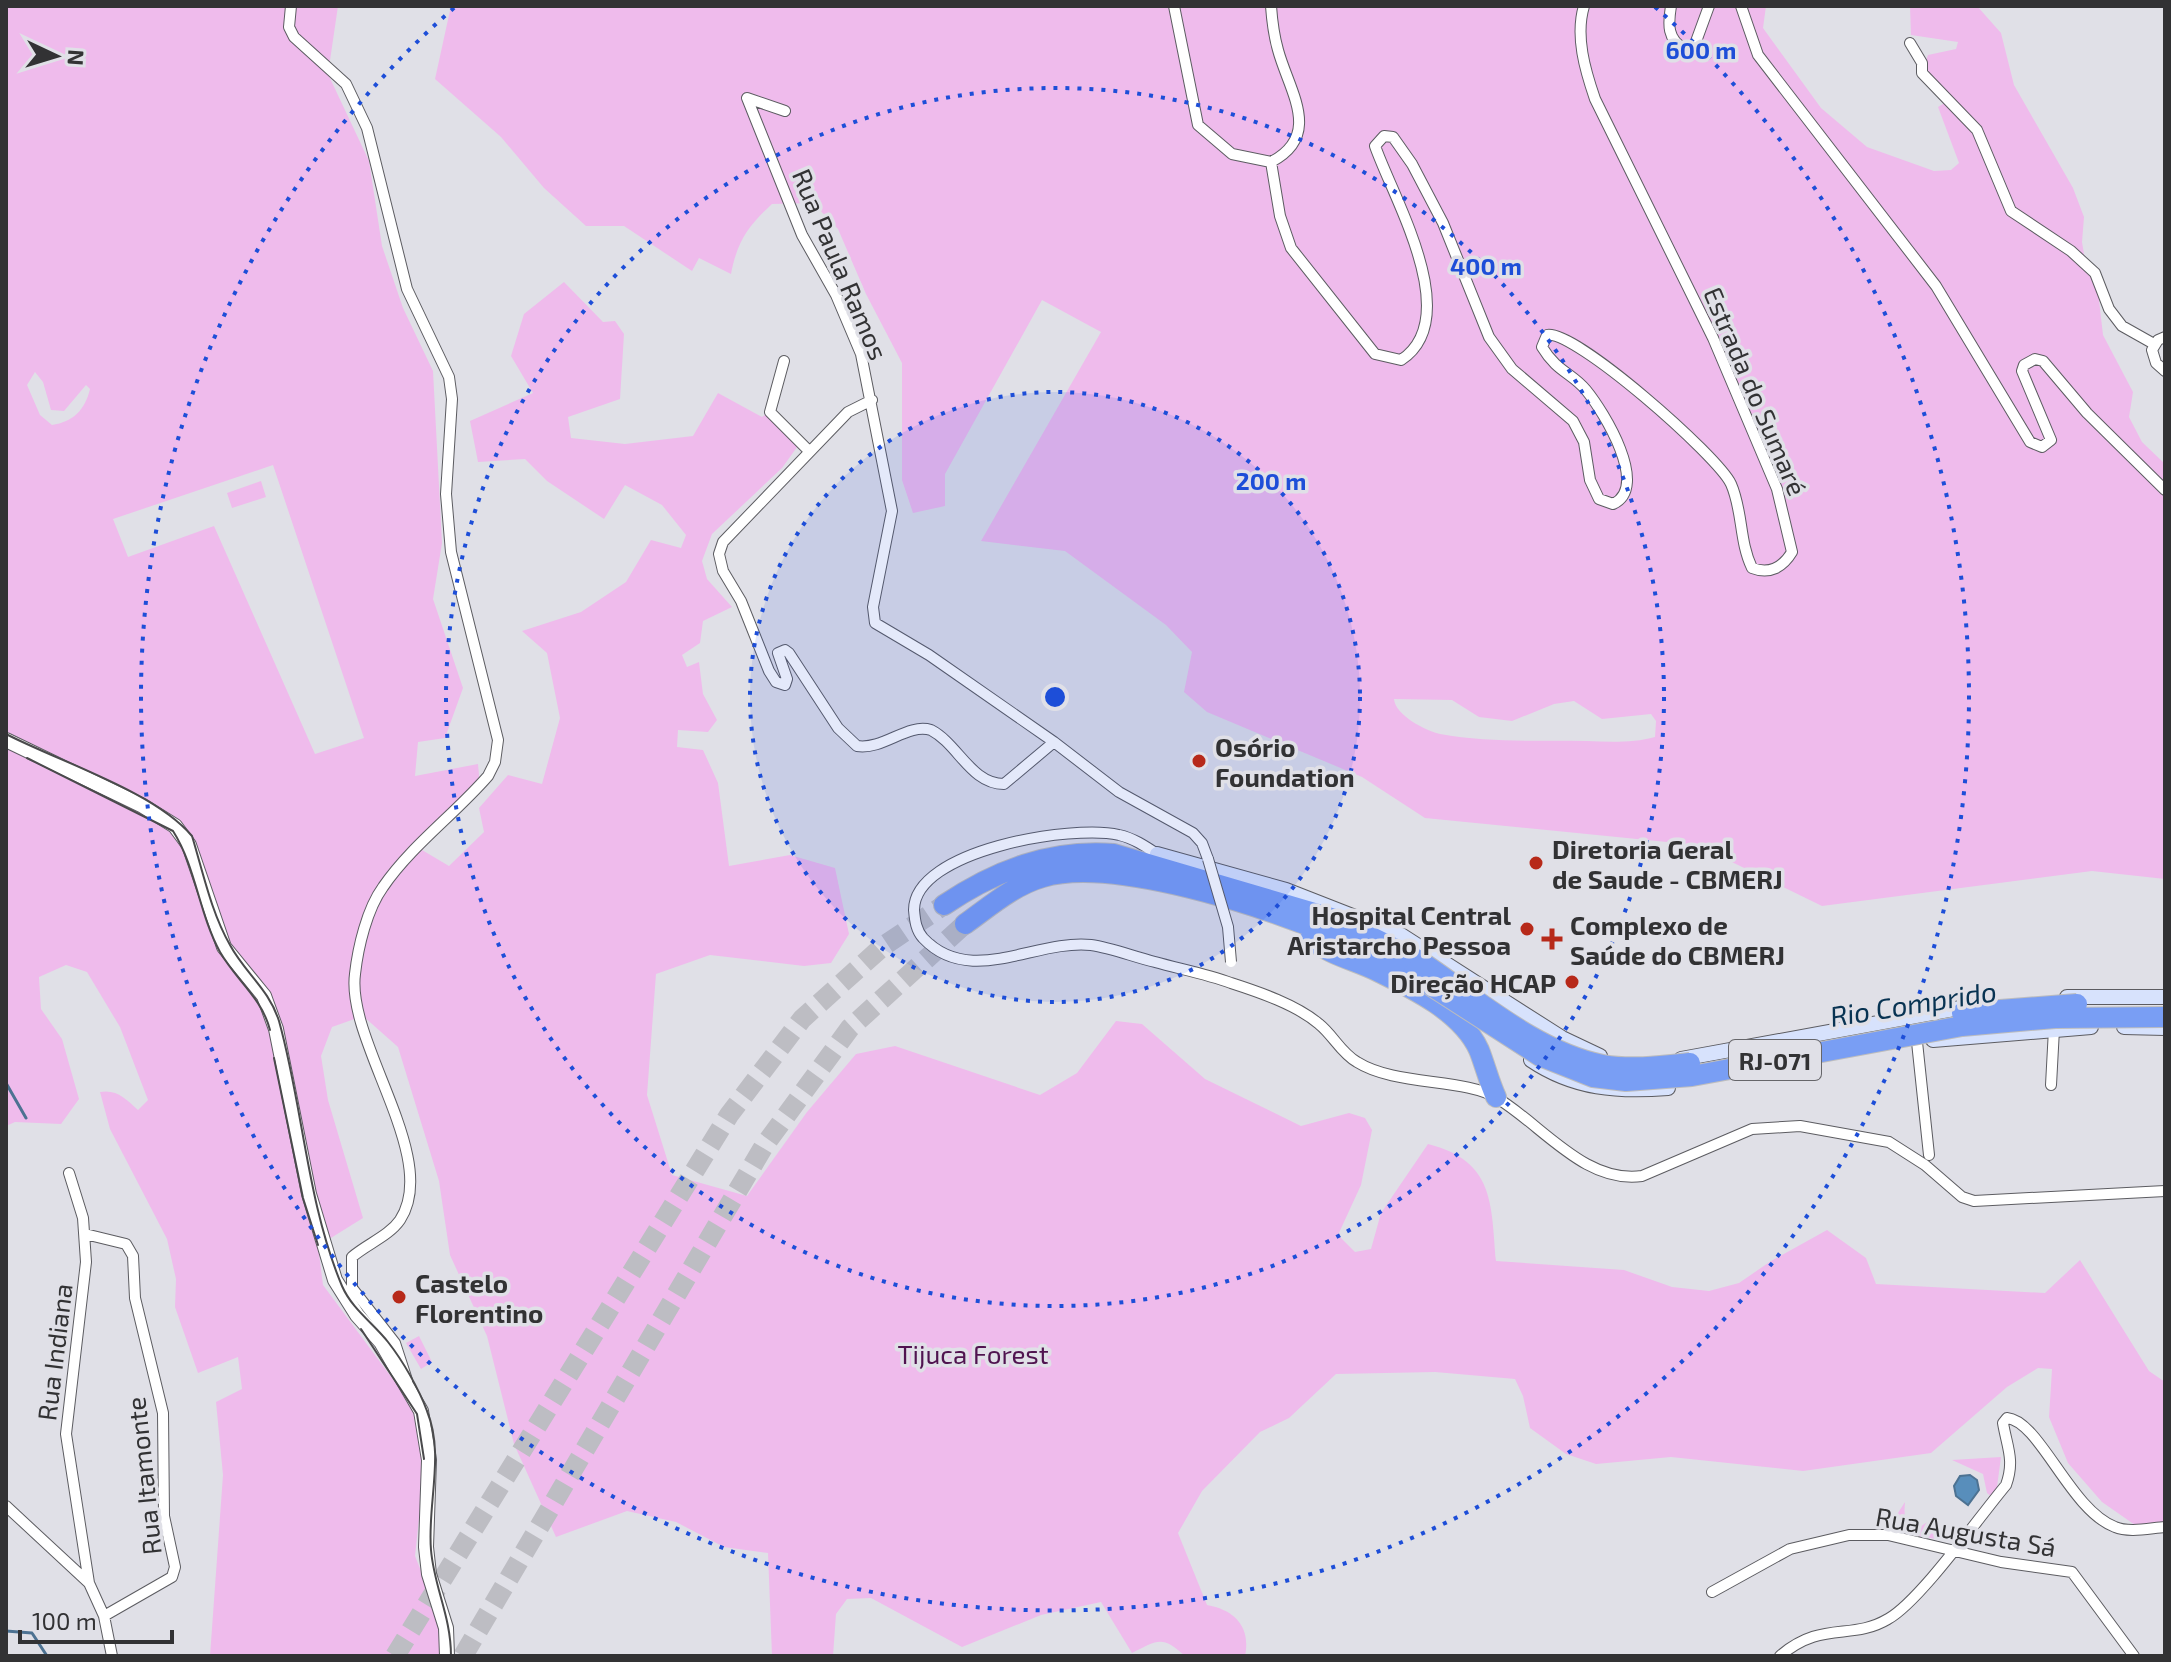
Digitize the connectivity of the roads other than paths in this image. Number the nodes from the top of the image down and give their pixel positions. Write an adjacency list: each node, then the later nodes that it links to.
1 (291, 6): 43 (street)
2 (1174, 6): 10 (street)
3 (1271, 6): 10 (street)
4 (1584, 6): 10 (street, Estrada do Sumaré)
5 (1671, 6): 6 (street)
6 (1709, 6)
7 (1741, 6): 17 (street)
8 (1910, 43): 12 (street)
9 (785, 111): 15 (street, Rua Paula Ramos)
10 (1271, 162)
11 (2165, 337): 12 (street)
12 (2154, 344): 14 (street)
13 (784, 361): 16 (street)
14 (2165, 371)
15 (872, 400): 16 (street); 19 (street, Rua Paula Ramos)
16 (809, 451): 19 (street)
17 (2165, 490)
18 (6, 740): 43 (street)
19 (1054, 742): 28 (street, Rua Paula Ramos, bridge)
20 (1157, 854): 21 (highway); 26 (main road); 28 (street)
21 (1006, 870): 23 (highway); 27 (highway)
22 (1100, 871): 24 (highway); 25 (highway); 27 (highway)
23 (944, 905)
24 (965, 924)
25 (1310, 939): 29 (highway); 38 (highway)
26 (1449, 967): 29 (main road, bridge); 32 (main road)
27 (1416, 968): 31 (highway, RJ-071, bridge); 33 (highway, RJ-071, bridge)
28 (1230, 982): 38 (street)
29 (1434, 992): 36 (main road)
30 (2165, 997): 32 (main road)
31 (2165, 1005)
32 (1913, 1017): 36 (main road)
33 (2165, 1017)
34 (2165, 1028): 35 (main road)
35 (2054, 1029): 36 (main road); 37 (street)
36 (1917, 1042): 39 (street)
37 (2051, 1085)
38 (1496, 1097): 41 (street)
39 (1929, 1155)
40 (69, 1173): 42 (street, Rua Indiana)
41 (2165, 1191)
42 (85, 1234): 47 (street, Rua Indiana); 49 (street, Rua Itamonte)
43 (410, 1391): 51 (street)
44 (6, 1506): 47 (street)
45 (2165, 1527): 46 (street)
46 (1950, 1551): 48 (street, Rua Augusta Sá); 52 (street); 53 (street, Rua Augusta Sá)
47 (89, 1583): 49 (street)
48 (1712, 1592)
49 (104, 1616): 50 (street)
50 (112, 1656)
51 (447, 1656)
52 (1780, 1656)
53 (2134, 1656)

